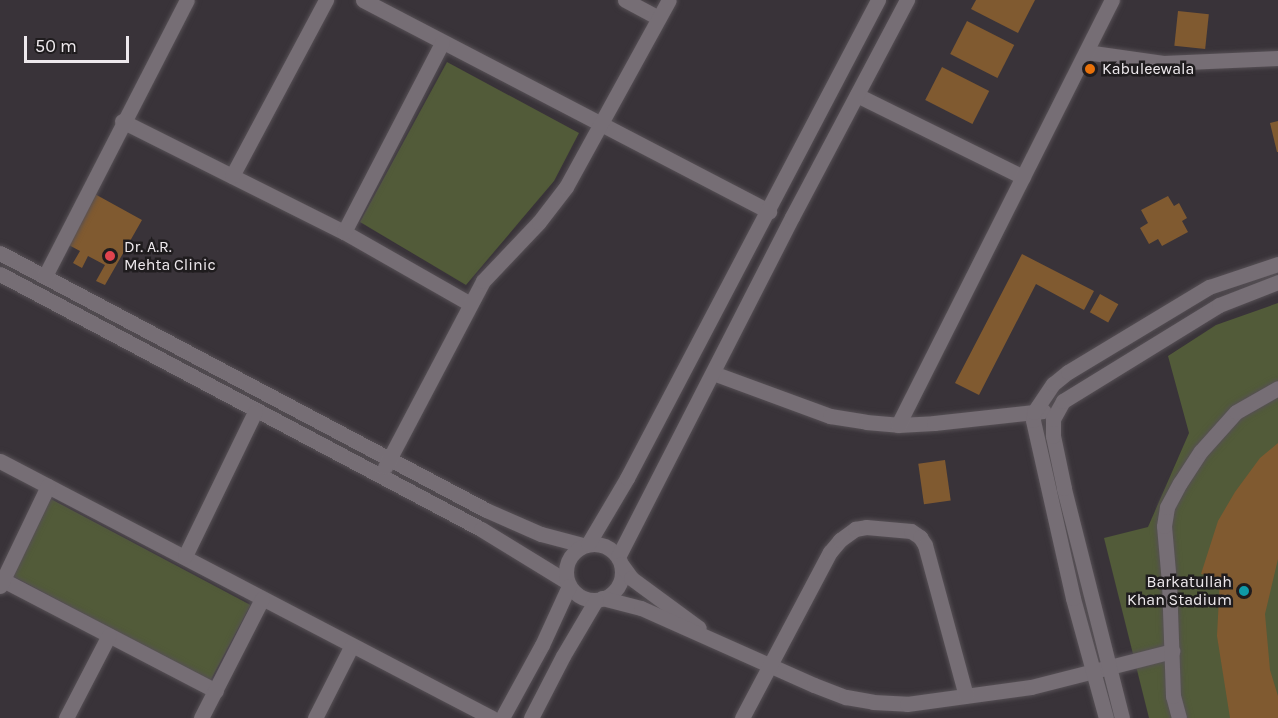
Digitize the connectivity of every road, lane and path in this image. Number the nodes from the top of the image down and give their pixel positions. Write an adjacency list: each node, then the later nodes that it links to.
1 (187, 0): 14 (street)
2 (326, 0): 16 (street)
3 (363, 0): 10 (street)
4 (625, 0): 9 (street)
5 (669, 0): 9 (street)
6 (878, 0): 18 (street)
7 (907, 0): 13 (street)
8 (1112, 0): 11 (street)
9 (659, 18): 15 (street)
10 (442, 43): 15 (street); 19 (street)
11 (1086, 52): 12 (street); 17 (street)
12 (1278, 58)
13 (856, 95): 17 (street); 26 (street)
14 (123, 121): 16 (street); 23 (street)
15 (602, 125): 18 (street); 25 (street)
16 (232, 176): 19 (street)
17 (1023, 177): 31 (street)
18 (769, 211): 36 (street)
19 (344, 232): 25 (street)
20 (0, 253): 23 (street)
21 (1278, 264): 30 (street)
22 (0, 274): 29 (street)
23 (45, 276): 32 (street)
24 (1278, 282): 28 (street)
25 (470, 304): 32 (street)
26 (713, 373): 31 (street); 38 (street)
27 (1278, 388): 46 (street)
28 (1058, 409): 30 (street); 48 (street)
29 (255, 412): 34 (street); 37 (street)
30 (1034, 412): 31 (street); 49 (street)
31 (898, 425)
32 (389, 460): 34 (street); 36 (street)
33 (0, 461): 35 (street)
34 (381, 475): 40 (street)
35 (48, 486): 37 (street); 39 (street)
36 (586, 545): 38 (street); 40 (street)
37 (185, 556): 41 (street)
38 (619, 560): 42 (street); 44 (street)
39 (2, 583): 43 (street)
40 (568, 583): 42 (street); 56 (street)
41 (262, 599): 45 (street); 50 (street)
42 (599, 599): 44 (street); 57 (street)
43 (109, 635): 50 (street); 52 (street)
44 (709, 636): 47 (street)
45 (351, 647): 54 (street); 55 (street)
46 (1172, 651): 48 (street); 61 (street)
47 (770, 664): 51 (street); 51 (street); 58 (street)
48 (1108, 666): 49 (street); 60 (street)
49 (1092, 671): 51 (street); 59 (street)
50 (216, 691): 53 (street)
51 (966, 696)
52 (66, 718)
53 (201, 718)
54 (315, 718)
55 (492, 718)
56 (502, 718)
57 (531, 718)
58 (742, 718)
59 (1106, 718)
60 (1122, 718)
61 (1179, 718)

